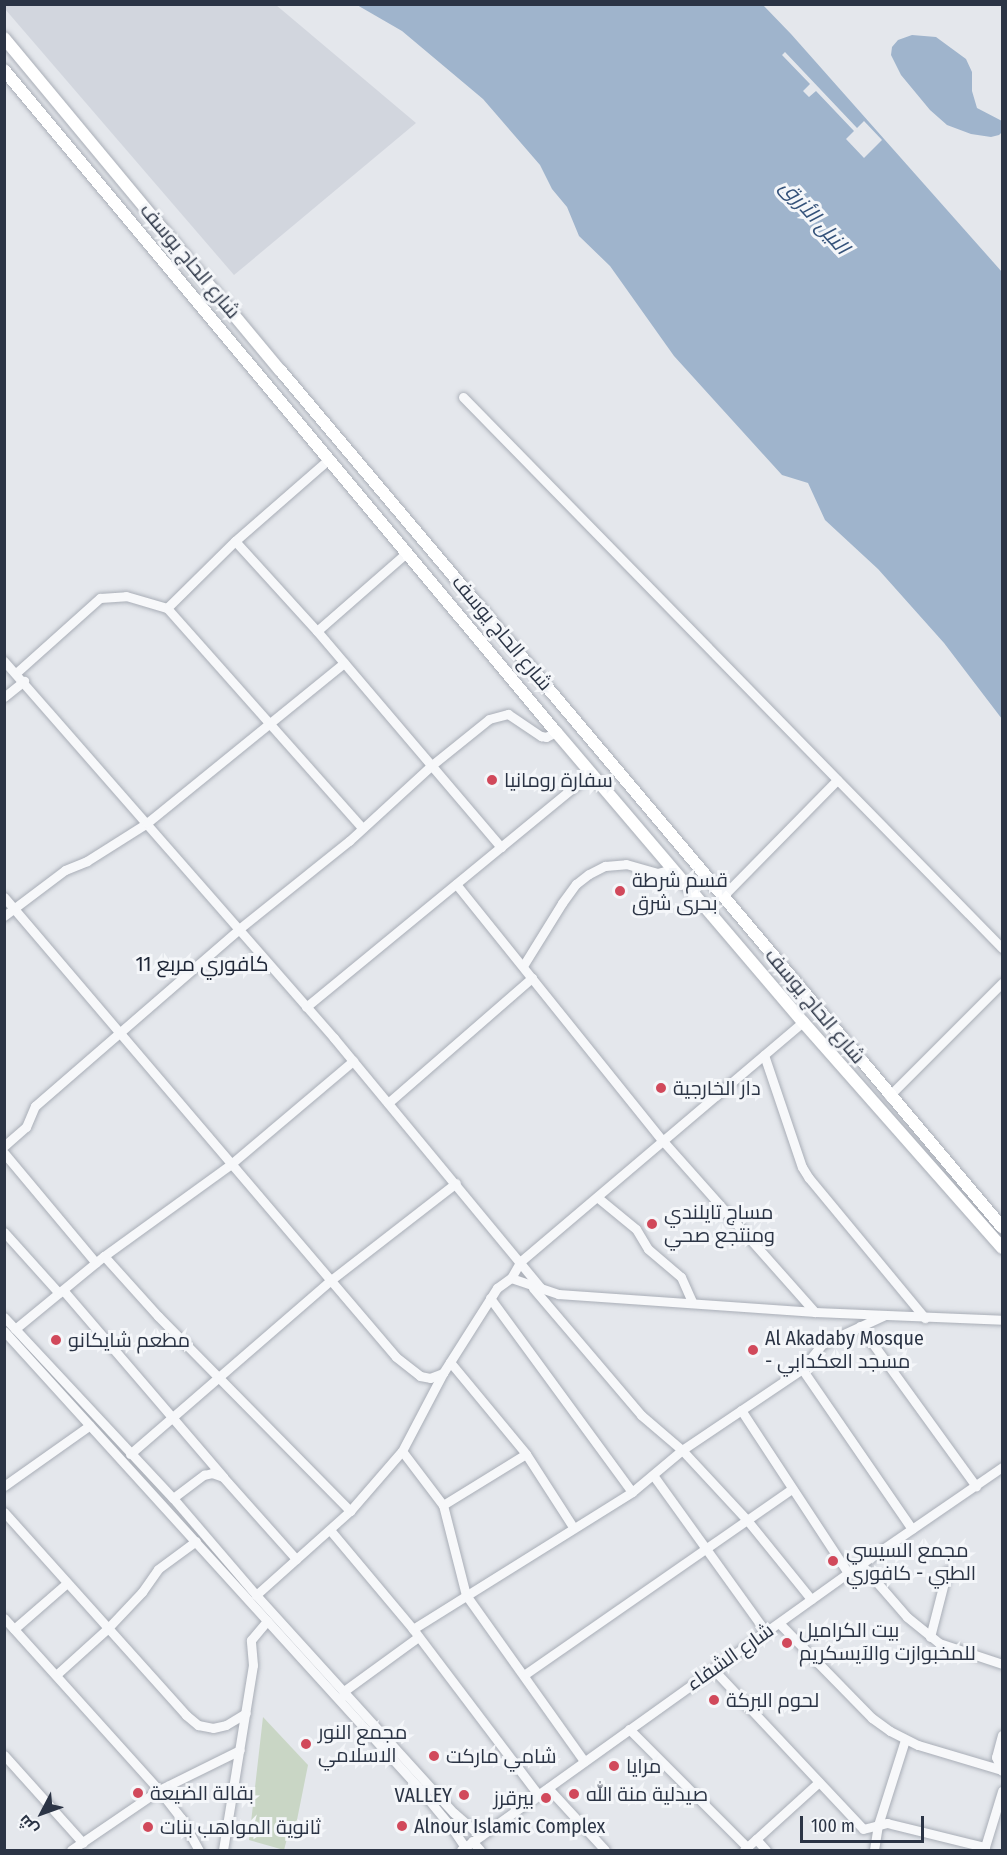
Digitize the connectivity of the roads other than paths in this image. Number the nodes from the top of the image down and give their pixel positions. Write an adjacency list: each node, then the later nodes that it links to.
1 (4, 38): 3 (main road, شارع الحاج يوسف)
2 (4, 70): 4 (main road, شارع الحاج يوسف)
3 (210, 284): 4 (main road); 24 (main road, شارع الحاج يوسف)
4 (194, 298): 6 (main road, شارع الحاج يوسف)
5 (463, 398): 20 (street)
6 (328, 460): 7 (street); 8 (main road, شارع الحاج يوسف)
7 (235, 541): 9 (street); 10 (street)
8 (406, 553): 10 (street); 17 (main road, شارع الحاج يوسف)
9 (168, 608): 13 (street); 16 (street)
10 (317, 631): 12 (street)
11 (4, 660): 13 (street)
12 (344, 663): 16 (street); 18 (street)
13 (16, 673): 14 (street)
14 (24, 681): 15 (street); 21 (street)
15 (4, 697)
16 (270, 723): 21 (street); 22 (street)
17 (556, 732): 18 (street); 19 (main road, شارع الحاج يوسف)
18 (432, 765): 22 (street); 23 (street)
19 (591, 773): 23 (street); 25 (main road, شارع الحاج يوسف)
20 (837, 780): 27 (street); 32 (street)
21 (147, 823): 29 (street); 31 (street)
22 (362, 828): 31 (street)
23 (501, 847): 26 (street)
24 (689, 855): 25 (main road); 27 (main road, شارع الحاج يوسف)
25 (673, 869): 33 (street); 37 (main road, شارع الحاج يوسف)
26 (456, 884): 33 (street); 36 (street)
27 (723, 896): 41 (main road, شارع الحاج يوسف)
28 (4, 897): 29 (street)
29 (14, 908): 30 (street); 38 (street)
30 (4, 916)
31 (239, 929): 36 (street); 38 (street)
32 (1002, 948)
33 (523, 966): 34 (street)
34 (532, 978): 42 (street); 43 (street)
35 (1002, 983): 41 (street)
36 (306, 1007): 40 (street)
37 (803, 1022): 39 (street); 51 (main road, شارع الحاج يوسف)
38 (121, 1034): 44 (street); 46 (street)
39 (764, 1055): 43 (street); 65 (street)
40 (353, 1061): 42 (street); 46 (street)
41 (890, 1096): 49 (main road, شارع الحاج يوسف)
42 (388, 1103): 47 (street)
43 (663, 1141): 48 (street); 62 (street)
44 (4, 1146)
45 (4, 1153): 54 (street)
46 (231, 1164): 52 (street); 56 (street)
47 (456, 1183): 53 (street); 56 (street)
48 (597, 1197): 53 (street); 61 (street)
49 (1002, 1227)
50 (4, 1232): 59 (street)
51 (1002, 1248)
52 (104, 1256): 54 (street); 73 (street)
53 (521, 1261): 55 (street); 58 (street)
54 (96, 1263): 59 (street)
55 (511, 1278): 57 (street); 60 (street)
56 (331, 1280): 72 (street); 73 (street)
57 (527, 1282): 58 (street); 77 (street)
58 (544, 1291): 61 (street)
59 (61, 1292): 68 (street); 75 (street)
60 (490, 1298): 70 (street); 87 (street)
61 (692, 1302): 62 (street)
62 (815, 1312): 63 (street)
63 (886, 1315): 65 (street); 67 (street)
64 (4, 1317): 68 (street)
65 (925, 1318): 66 (street)
66 (1002, 1320)
67 (860, 1326): 71 (street); 85 (street)
68 (15, 1329): 79 (street)
69 (4, 1331): 76 (street)
70 (450, 1362): 72 (street); 80 (street)
71 (802, 1369): 74 (street); 94 (street)
72 (443, 1374): 78 (street)
73 (221, 1378): 75 (street); 90 (street)
74 (741, 1410): 77 (street); 86 (street)
75 (172, 1416): 79 (street); 83 (street)
76 (90, 1425): 84 (street); 96 (street)
77 (682, 1450): 82 (street); 92 (street)
78 (402, 1451): 89 (street); 90 (street)
79 (130, 1454): 88 (street)
80 (525, 1454): 89 (street); 93 (street)
81 (1002, 1467): 85 (street, شارع الشفاء)
82 (653, 1474): 87 (street); 97 (street)
83 (223, 1478): 88 (street); 98 (street)
84 (4, 1486)
85 (976, 1486): 94 (street, شارع الشفاء)
86 (792, 1489): 92 (street); 101 (street)
87 (632, 1492): 93 (street)
88 (172, 1498): 103 (street)
89 (444, 1505): 104 (street)
90 (350, 1510): 95 (street)
91 (4, 1512): 102 (street)
92 (747, 1520): 97 (street); 105 (street)
93 (573, 1527): 104 (street)
94 (912, 1529): 99 (street, شارع الشفاء)
95 (330, 1530): 98 (street); 112 (street)
96 (196, 1541): 107 (street); 109 (street)
97 (707, 1548): 111 (street); 117 (street)
98 (296, 1559): 103 (street)
99 (861, 1564): 101 (street, شارع الشفاء); 113 (street)
100 (947, 1571): 113 (street)
101 (848, 1573): 105 (street, شارع الشفاء)
102 (68, 1583): 109 (street); 110 (street)
103 (256, 1595): 118 (street)
104 (466, 1595): 112 (street); 117 (street)
105 (811, 1599): 108 (street, شارع الشفاء)
106 (4, 1618): 110 (street)
107 (267, 1621): 119 (street); 120 (street)
108 (779, 1623): 111 (street, شارع الشفاء); 123 (street)
109 (108, 1628): 116 (street); 120 (street)
110 (14, 1629): 116 (street)
111 (766, 1632): 115 (street, شارع الشفاء)
112 (416, 1633): 118 (street); 132 (street)
113 (930, 1637): 114 (street)
114 (1002, 1664)
115 (713, 1669): 121 (street, شارع الشفاء); 128 (street)
116 (56, 1675): 130 (street)
117 (524, 1675): 126 (street)
118 (344, 1691): 119 (street); 136 (street)
119 (340, 1704): 136 (street)
120 (246, 1713): 124 (street)
121 (629, 1729): 126 (street, شارع الشفاء); 137 (street)
122 (1002, 1736): 127 (street)
123 (905, 1740): 127 (street); 133 (street)
124 (240, 1750): 130 (street); 141 (street)
125 (4, 1755): 135 (street)
126 (584, 1761): 129 (street, شارع الشفاء)
127 (1002, 1770)
128 (819, 1782): 133 (street); 134 (street)
129 (548, 1788): 132 (street, شارع الشفاء); 143 (street)
130 (159, 1790): 135 (street); 140 (street)
131 (1002, 1791): 138 (street)
132 (537, 1794): 136 (street, شارع الشفاء)
133 (878, 1825): 138 (street); 145 (street)
134 (756, 1839): 137 (street); 144 (street)
135 (83, 1842): 139 (street)
136 (469, 1844): 142 (street)
137 (745, 1849)
138 (984, 1849)
139 (71, 1851)
140 (199, 1851)
141 (222, 1851)
142 (480, 1851)
143 (605, 1851)
144 (766, 1851)
145 (874, 1851)

